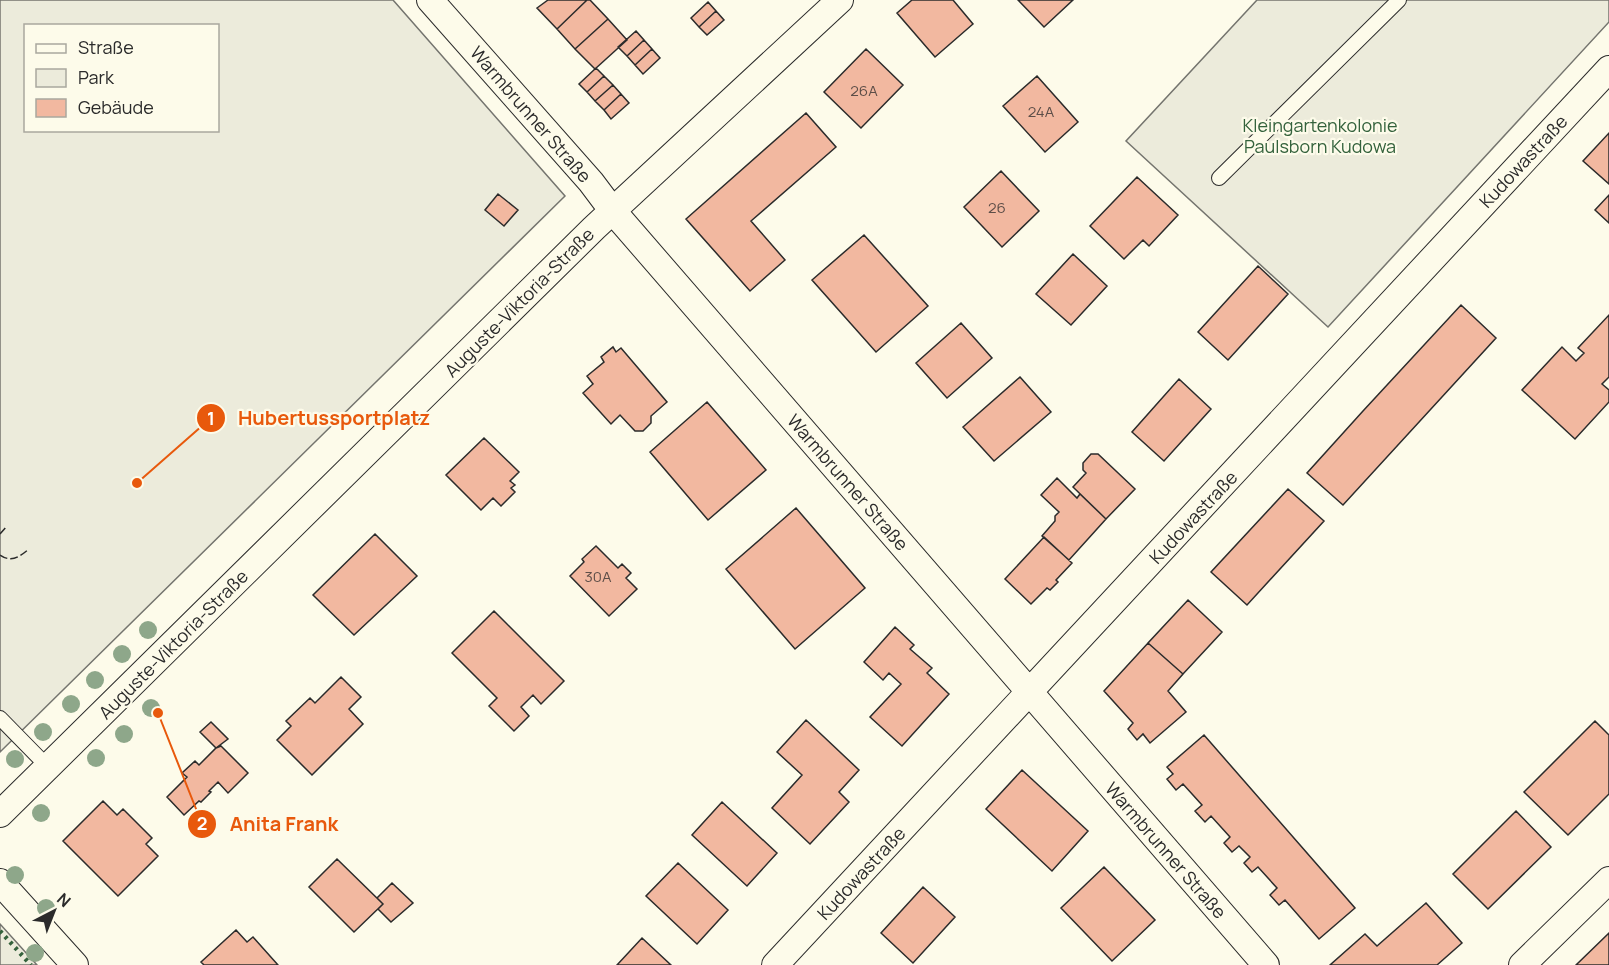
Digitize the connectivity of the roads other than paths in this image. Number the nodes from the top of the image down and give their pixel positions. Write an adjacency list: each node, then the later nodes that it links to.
1 (430, 0): 6 (street, Warmbrunner Straße)
2 (840, 0): 6 (street, Auguste-Viktoria-Straße)
3 (1399, 0): 5 (lane)
4 (1609, 69): 7 (street, Kudowastraße)
5 (1219, 178)
6 (612, 210): 7 (street, Warmbrunner Straße); 9 (street, Auguste-Viktoria-Straße)
7 (1029, 692): 14 (street, Kudowastraße); 15 (street, Warmbrunner Straße)
8 (0, 718): 9 (lane)
9 (48, 767): 10 (street, Auguste-Viktoria-Straße)
10 (0, 814)
11 (1609, 880): 16 (street)
12 (0, 882): 13 (street)
13 (75, 965)
14 (775, 965)
15 (1266, 965)
16 (1522, 965)

